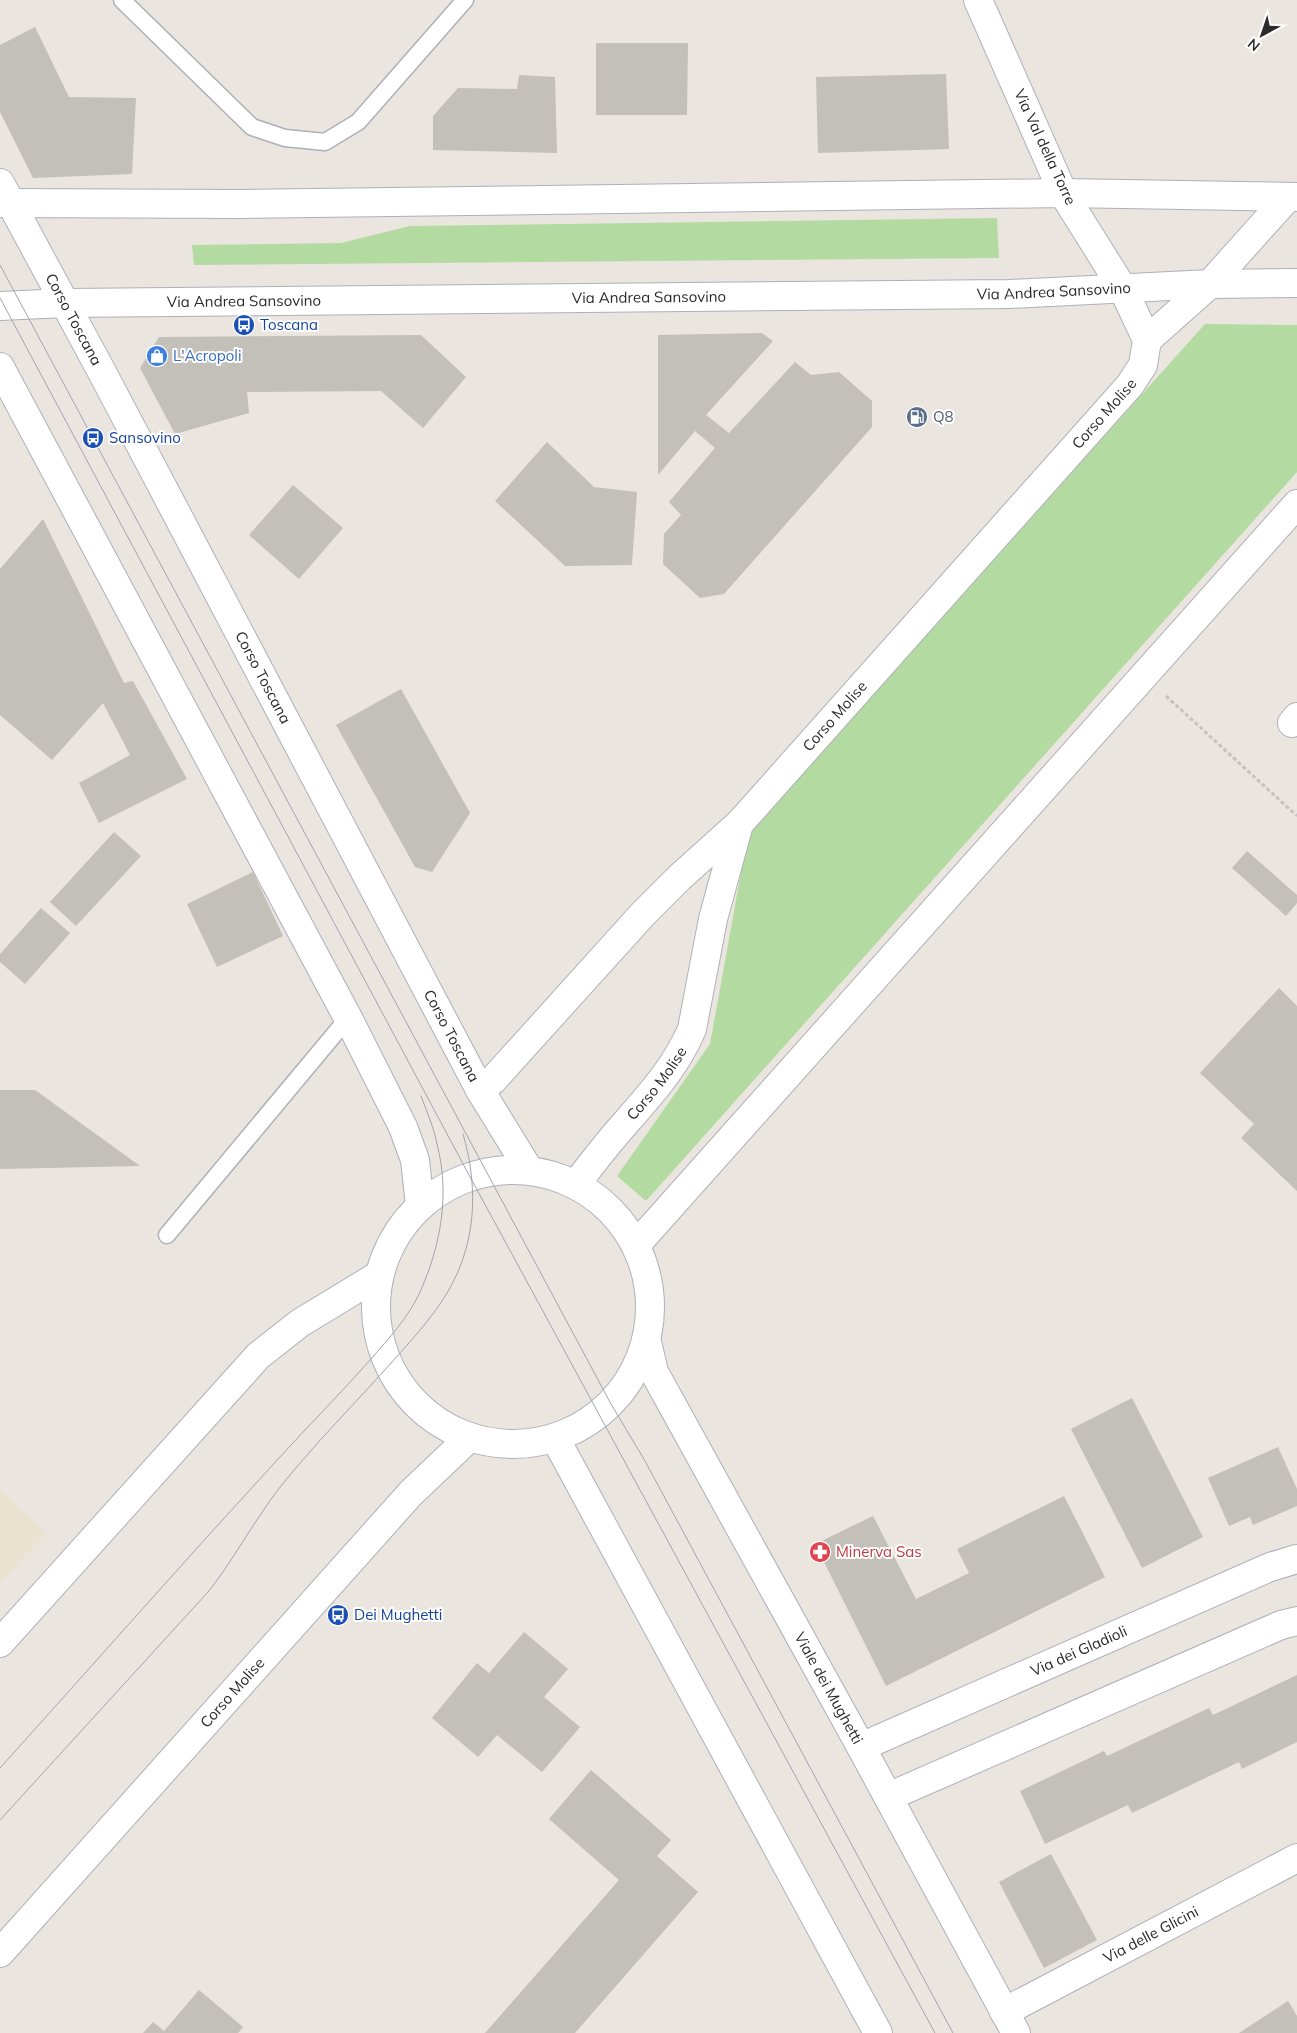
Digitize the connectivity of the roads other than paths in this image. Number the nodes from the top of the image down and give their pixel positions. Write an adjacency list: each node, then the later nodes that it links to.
1 (122, 0): 2 (lane)
2 (465, 0)
3 (978, 0): 4 (street, Via Val della Torre)
4 (1063, 193): 5 (street); 6 (street); 9 (street, Via Val della Torre)
5 (4, 196): 10 (street, Corso Toscana)
6 (1293, 197): 8 (street)
7 (1297, 283): 8 (street, Via Andrea Sansovino)
8 (1210, 284): 9 (street, Via Andrea Sansovino); 12 (street)
9 (1123, 289): 10 (street, Via Andrea Sansovino); 12 (street)
10 (65, 304): 11 (street, Via Andrea Sansovino); 17 (street, Corso Toscana)
11 (0, 306)
12 (1147, 340): 15 (street, Corso Molise)
13 (0, 367): 16 (street)
14 (1297, 504): 22 (street)
15 (739, 824): 17 (street); 19 (street, Corso Molise)
16 (348, 1018): 20 (street); 21 (lane)
17 (480, 1090): 18 (street, Corso Toscana)
18 (529, 1170): 19 (street); 20 (street)
19 (576, 1184): 22 (street)
20 (420, 1205): 23 (street)
21 (167, 1235)
22 (636, 1245): 24 (street)
23 (379, 1275): 25 (street); 29 (street)
24 (647, 1342): 26 (street); 30 (street, Viale dei Mughetti)
25 (470, 1437): 26 (street); 33 (street, Corso Molise)
26 (556, 1438): 35 (street)
27 (1297, 1559): 30 (street, Via dei Gladioli)
28 (1297, 1621): 31 (street)
29 (0, 1643)
30 (861, 1746): 31 (street, Viale dei Mughetti)
31 (888, 1797): 34 (street, Viale dei Mughetti)
32 (1297, 1858): 34 (street, Via delle Glicini)
33 (0, 1953)
34 (1010, 2022)
35 (878, 2033)

